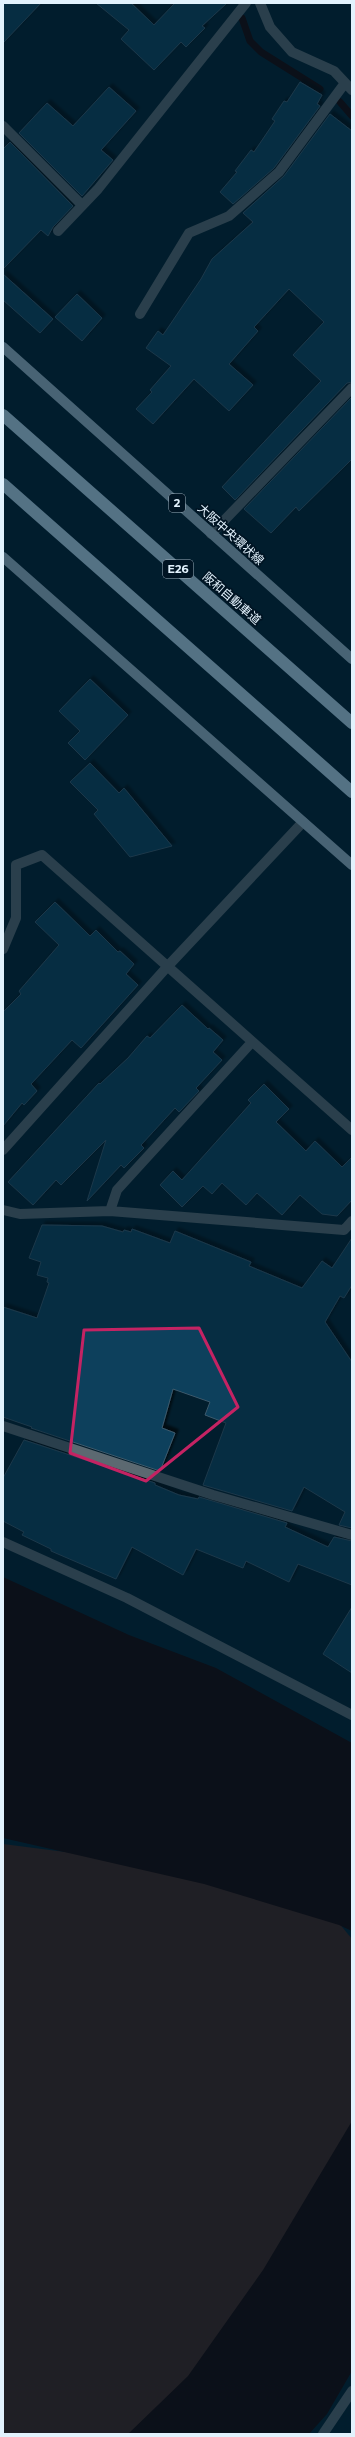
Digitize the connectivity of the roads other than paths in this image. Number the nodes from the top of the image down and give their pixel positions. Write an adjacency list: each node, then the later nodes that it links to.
1 (246, 3): 5 (street)
2 (260, 3): 3 (street)
3 (348, 87): 7 (street)
4 (3, 126): 5 (street)
5 (82, 205): 6 (street)
6 (58, 231)
7 (140, 314)
8 (3, 347): 12 (main road, 大阪中央環状線 / 2)
9 (352, 388): 12 (street)
10 (3, 415): 15 (highway, 阪和自動車道 / E26)
11 (3, 484): 16 (highway)
12 (211, 534): 14 (main road, 大阪中央環状線 / 2)
13 (3, 557): 17 (main road)
14 (352, 659)
15 (352, 723)
16 (352, 792)
17 (303, 822): 18 (main road); 20 (street)
18 (352, 865)
19 (3, 949): 20 (street)
20 (167, 967): 21 (street); 23 (street)
21 (252, 1042): 22 (street); 25 (street)
22 (352, 1130)
23 (3, 1150)
24 (3, 1210): 25 (street)
25 (110, 1211): 26 (street)
26 (352, 1221)
27 (3, 1426): 28 (street)
28 (352, 1534)
29 (3, 1542): 30 (street)
30 (352, 1715)
31 (352, 2390): 32 (street)
32 (323, 2434)

